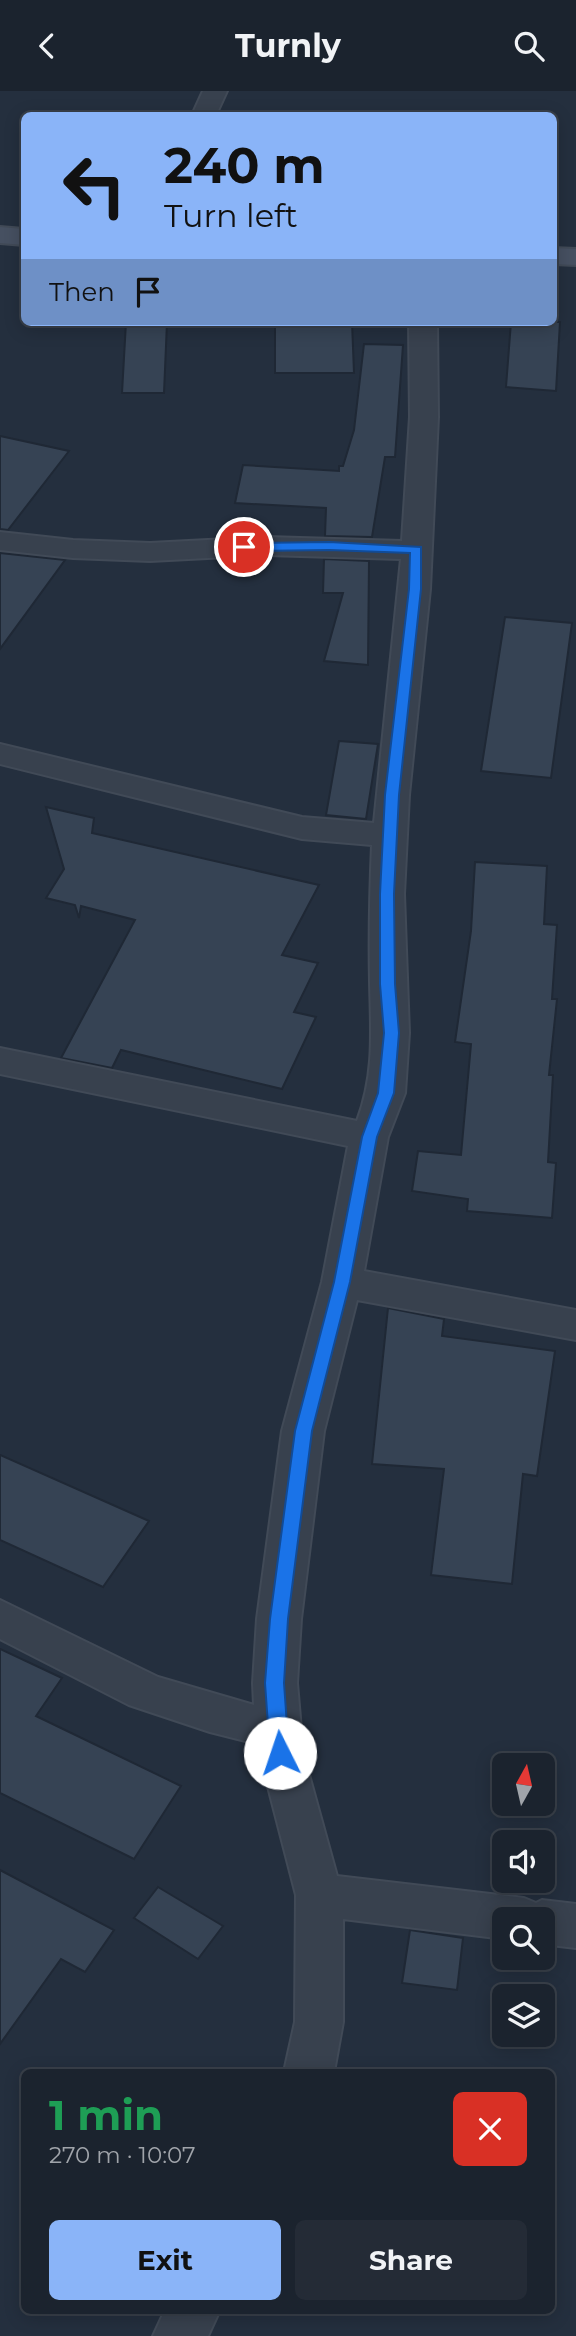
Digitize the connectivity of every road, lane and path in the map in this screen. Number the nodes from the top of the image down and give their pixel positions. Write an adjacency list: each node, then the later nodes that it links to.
1 (215, 91): 2 (street)
2 (205, 112)
3 (557, 256): 4 (street)
4 (576, 257)
5 (423, 326): 7 (street)
6 (0, 541): 7 (street)
7 (417, 550): 9 (street)
8 (0, 754): 9 (street)
9 (390, 837): 11 (street)
10 (0, 1061): 11 (street)
11 (369, 1137): 12 (street)
12 (342, 1282): 13 (street); 15 (street)
13 (576, 1325)
14 (0, 1618): 15 (street)
15 (278, 1730): 16 (street)
16 (319, 1895): 17 (street); 20 (street)
17 (492, 1916)
18 (555, 1924): 19 (street)
19 (576, 1926)
20 (310, 2069)
21 (192, 2314): 22 (street)
22 (180, 2336)

